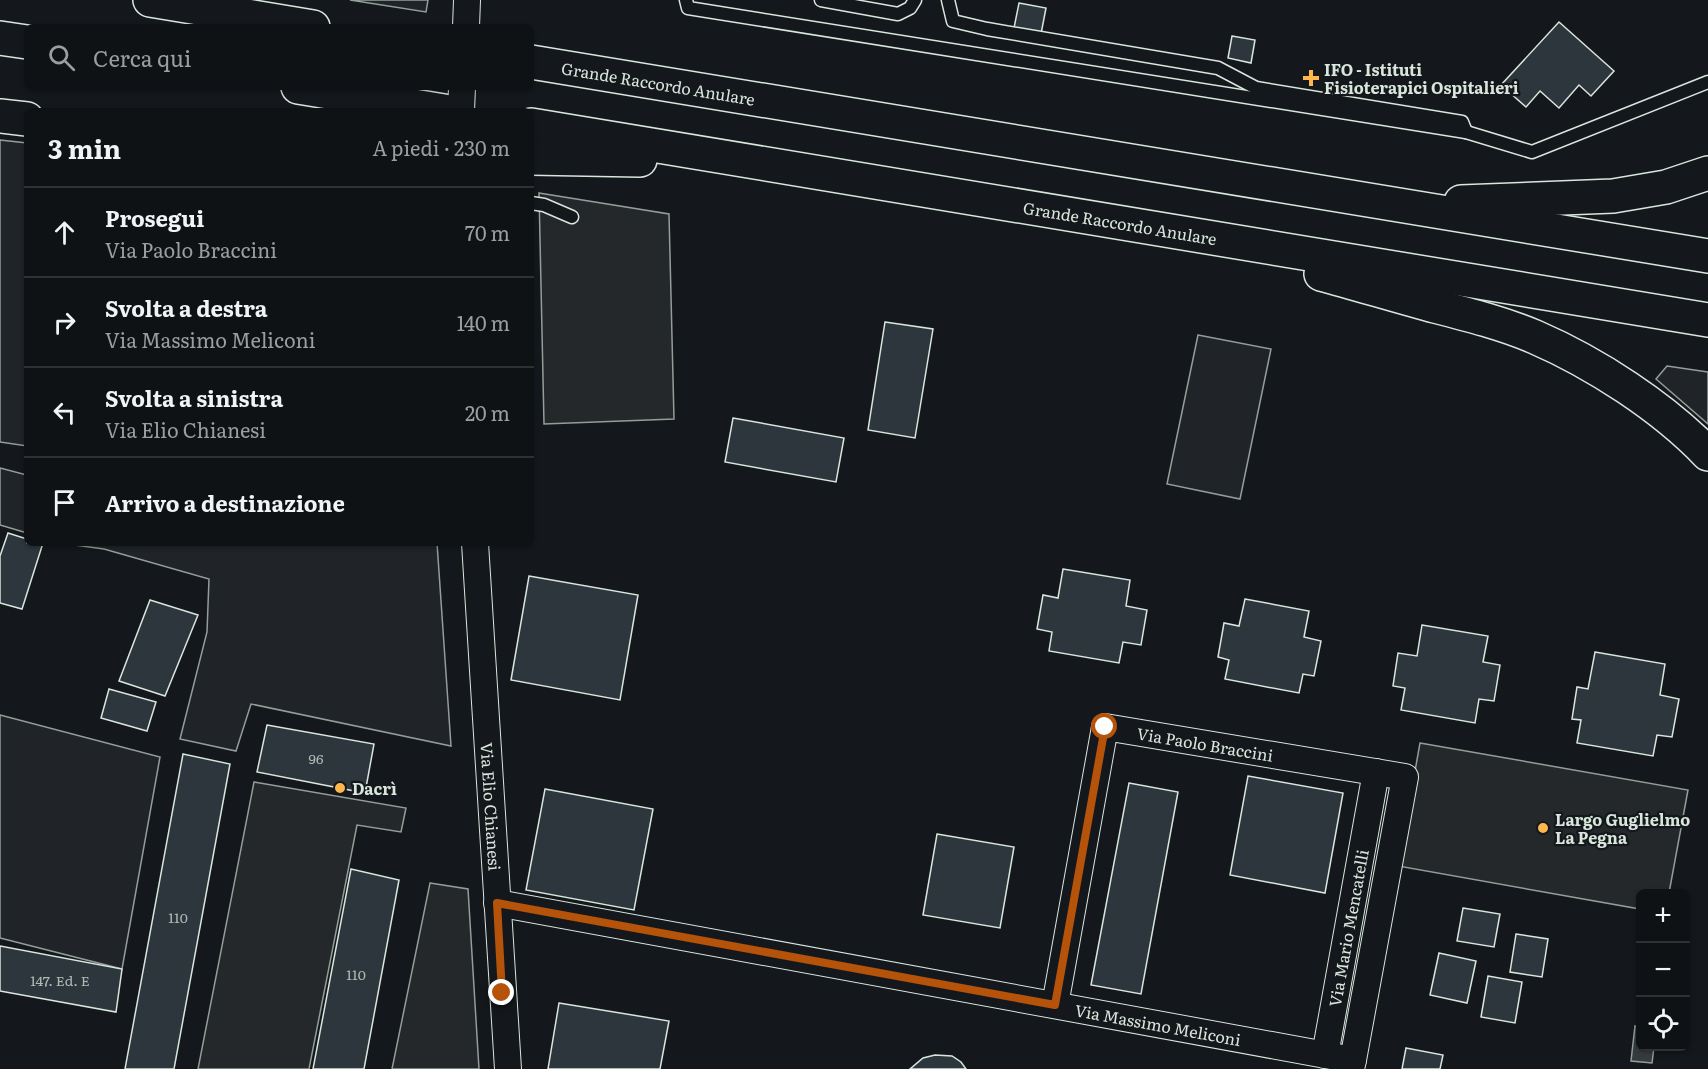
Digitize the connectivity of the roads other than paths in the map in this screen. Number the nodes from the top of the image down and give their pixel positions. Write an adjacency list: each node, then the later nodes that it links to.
1 (150, 0): 7 (highway)
2 (467, 0): 8 (street)
3 (686, 0): 20 (lane)
4 (821, 0): 5 (lane)
5 (915, 0)
6 (948, 0): 20 (lane)
7 (295, 24)
8 (466, 24)
9 (0, 38): 10 (highway)
10 (24, 42)
11 (534, 62): 25 (highway, Grande Raccordo Anulare)
12 (1708, 82): 20 (lane)
13 (316, 90): 15 (highway)
14 (462, 90): 16 (street)
15 (426, 108)
16 (461, 108)
17 (0, 116): 18 (highway)
18 (24, 119)
19 (534, 125): 22 (highway, Grande Raccordo Anulare)
20 (1466, 132)
21 (534, 158): 22 (highway)
22 (756, 162): 27 (highway, Grande Raccordo Anulare)
23 (1708, 173): 25 (highway)
24 (534, 203): 26 (lane)
25 (1397, 206): 28 (highway, Grande Raccordo Anulare)
26 (572, 217)
27 (1172, 231): 29 (highway, Grande Raccordo Anulare); 30 (highway)
28 (1708, 256)
29 (1708, 320)
30 (1708, 454)
31 (475, 546): 34 (street, Via Elio Chianesi)
32 (1376, 772): 33 (street, Via Paolo Braccini); 35 (street, Via Paolo Braccini); 36 (street, Via Mario Mencatelli)
33 (1405, 777): 37 (street, Via Mario Mencatelli)
34 (497, 903): 35 (street, Via Massimo Meliconi); 38 (street, Via Elio Chianesi)
35 (1055, 1005): 36 (street, Via Massimo Meliconi)
36 (1324, 1055): 37 (street, Via Mario Mencatelli)
37 (1352, 1064)
38 (508, 1069)

